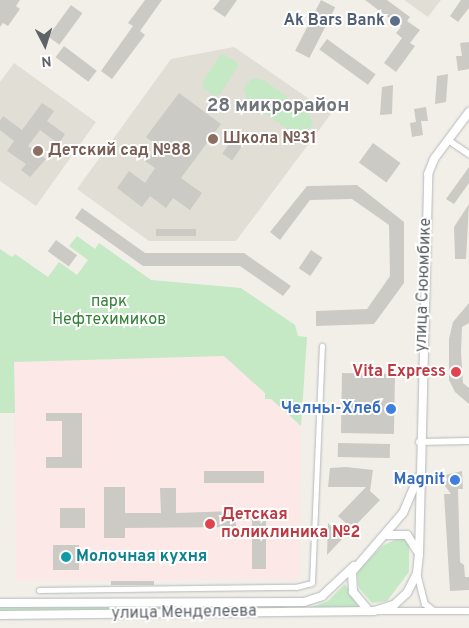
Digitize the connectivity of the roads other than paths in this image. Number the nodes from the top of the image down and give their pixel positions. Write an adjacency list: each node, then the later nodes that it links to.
1 (469, 112): 2 (street, улица Сююмбике)
2 (448, 140): 3 (street); 6 (street, улица Сююмбике)
3 (469, 154)
4 (322, 346): 12 (street)
5 (469, 441): 6 (street)
6 (419, 442): 7 (street, улица Сююмбике)
7 (419, 471): 8 (street); 9 (street, улица Сююмбике)
8 (384, 536): 9 (street); 10 (street)
9 (419, 556): 11 (street)
10 (354, 566): 13 (street, улица Менделеева); 14 (street)
11 (417, 572): 14 (street); 15 (street)
12 (39, 590)
13 (0, 603)
14 (371, 611): 15 (street); 17 (street, улица Менделеева)
15 (435, 611): 16 (street)
16 (469, 611)
17 (0, 615)

